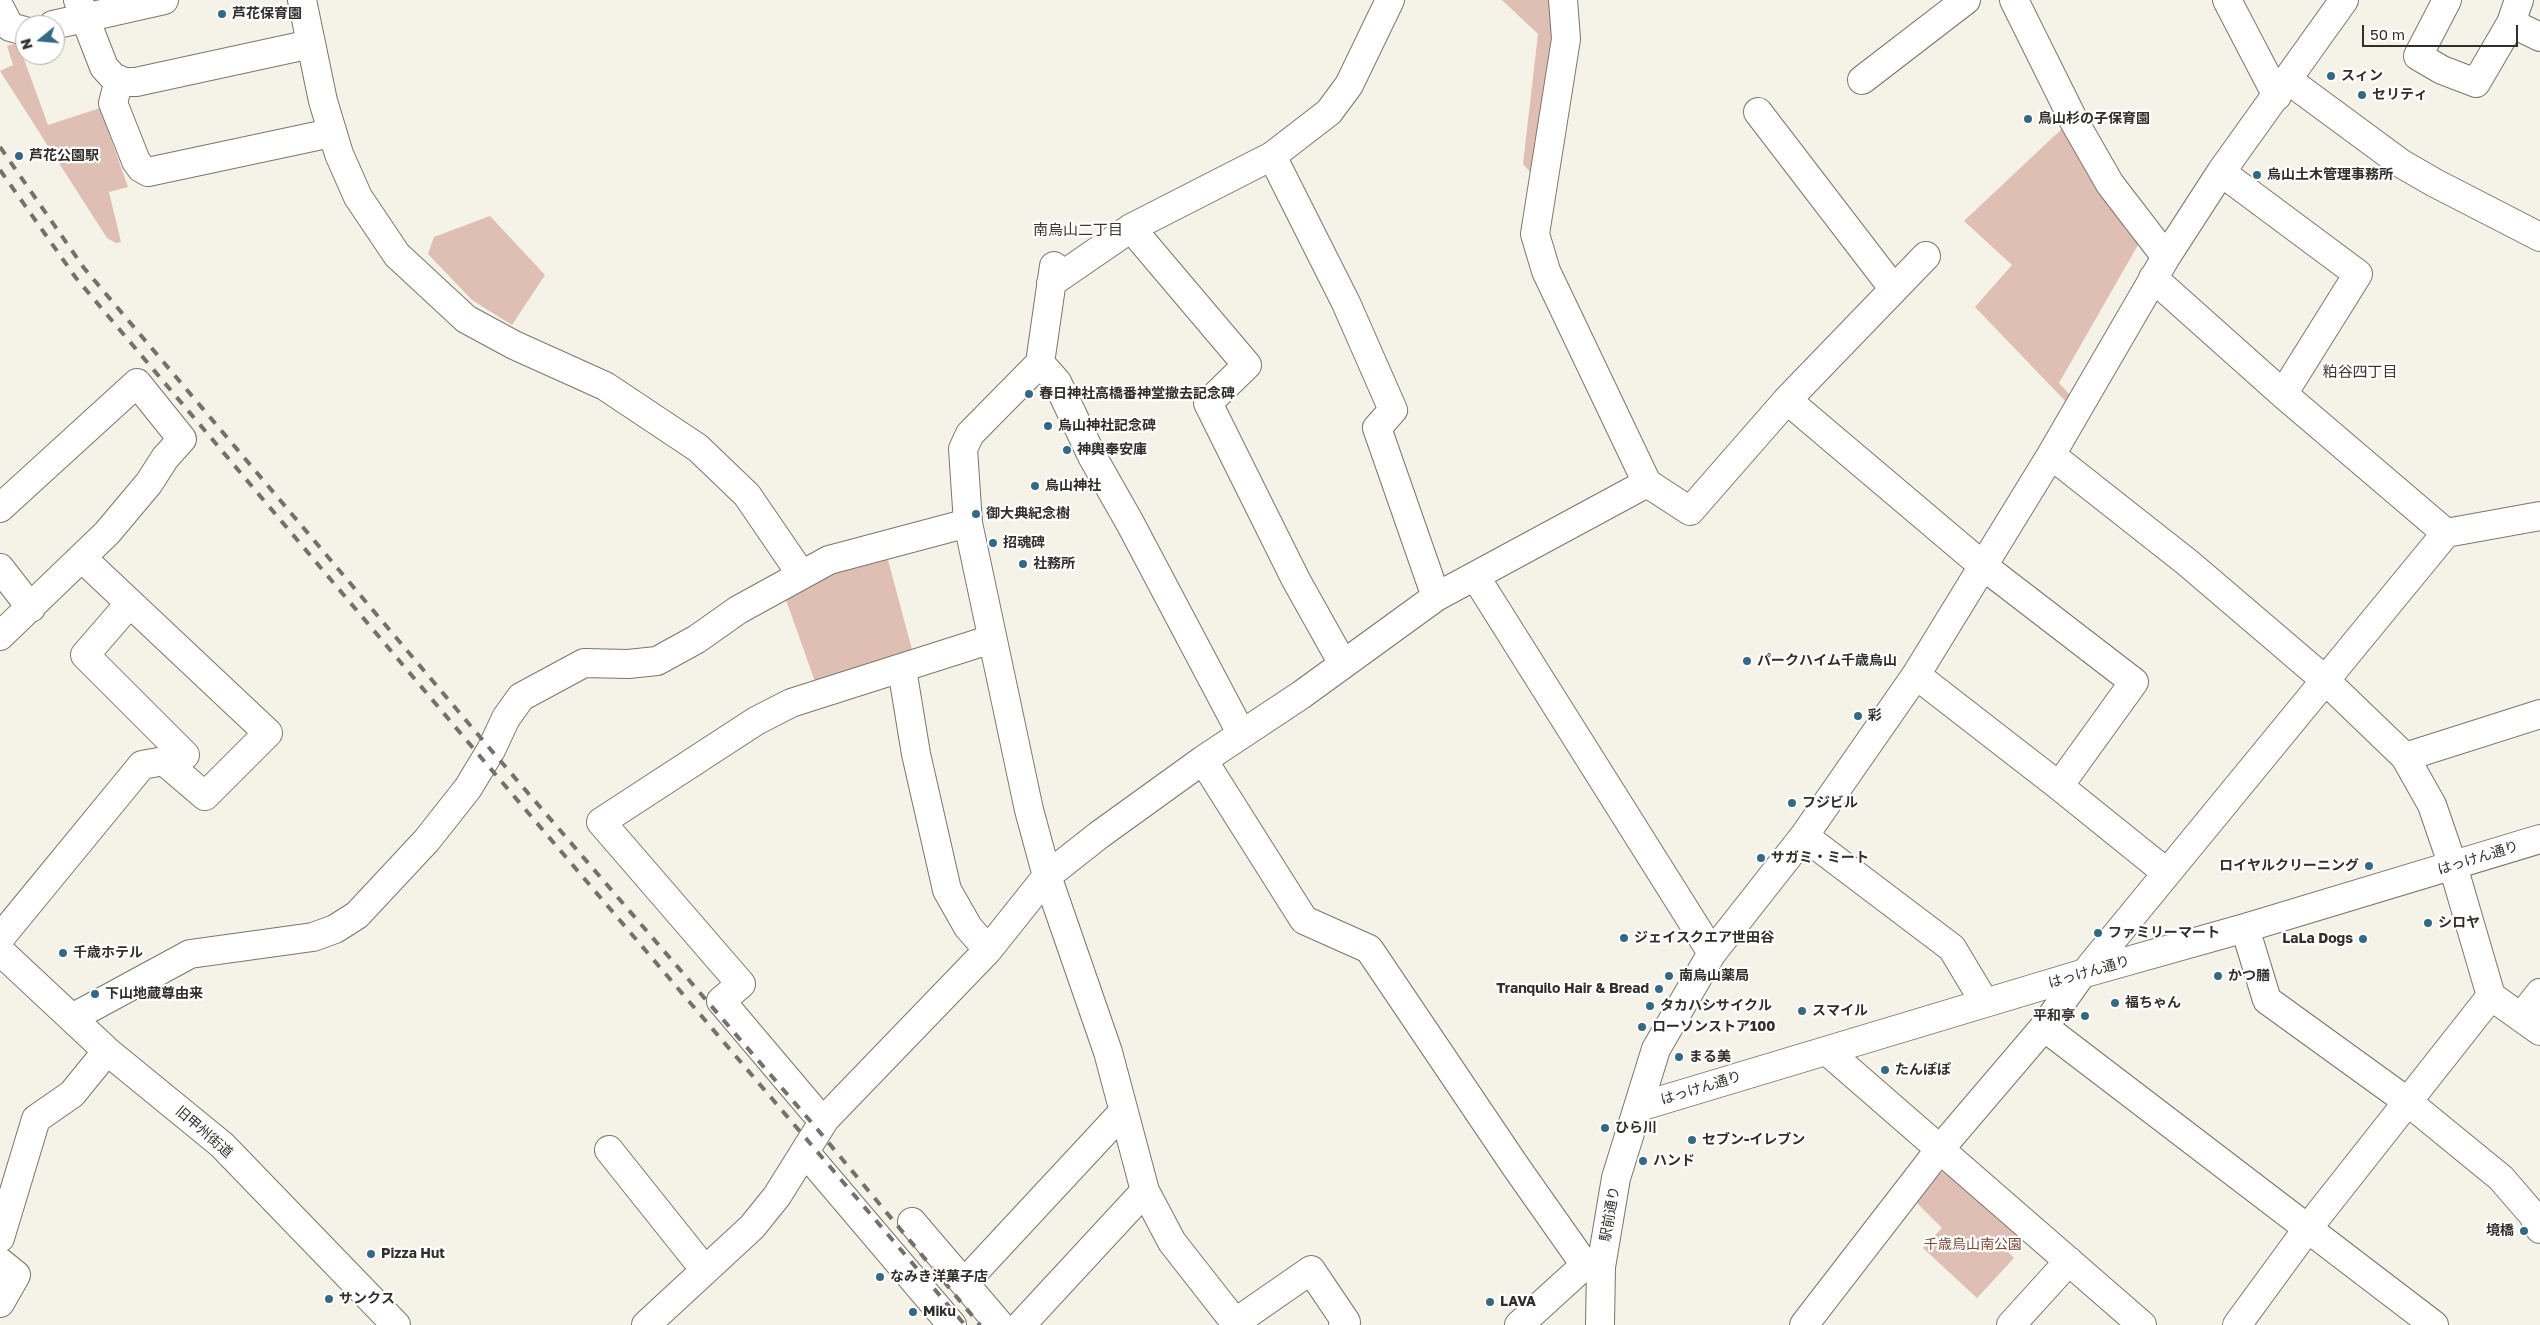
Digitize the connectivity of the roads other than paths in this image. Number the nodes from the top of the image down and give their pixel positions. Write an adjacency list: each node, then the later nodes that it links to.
1 (164, 0): 11 (street)
2 (302, 0): 16 (street)
3 (1390, 0): 22 (street)
4 (1563, 0): 33 (street)
5 (1966, 0): 17 (street)
6 (2014, 0): 27 (street)
7 (2227, 0): 19 (street)
8 (2344, 0): 19 (street, 駅前通り)
9 (2447, 0): 12 (street)
10 (0, 8): 14 (street)
11 (82, 9): 13 (street); 18 (street)
12 (2514, 11): 15 (street)
13 (65, 19)
14 (15, 28)
15 (2540, 37)
16 (310, 44): 18 (street); 21 (street)
17 (1862, 80)
18 (121, 81): 21 (street)
19 (2282, 88): 23 (street, 駅前通り); 25 (street)
20 (1758, 112): 28 (street)
21 (331, 133): 41 (street)
22 (1272, 156): 24 (street); 43 (street)
23 (2220, 172): 27 (street, 駅前通り); 30 (street)
24 (1131, 228): 29 (street); 48 (street)
25 (2540, 236)
26 (1926, 256): 28 (street)
27 (2159, 268): 30 (street); 32 (street, 駅前通り)
28 (1893, 288): 31 (street)
29 (1040, 363): 36 (street); 53 (street)
30 (2283, 394): 37 (street)
31 (1786, 400): 33 (street); 39 (street)
32 (2051, 455): 39 (street, 駅前通り); 51 (street)
33 (1647, 483): 42 (street)
34 (0, 508): 38 (street)
35 (2540, 516): 37 (street)
36 (968, 523): 41 (street); 47 (street)
37 (2446, 533): 51 (street)
38 (82, 558): 44 (street); 45 (street)
39 (1982, 564): 50 (street, 駅前通り); 57 (street)
40 (0, 568): 45 (street)
41 (801, 574): 72 (street)
42 (1475, 576): 43 (street); 67 (street)
43 (1436, 597): 48 (street)
44 (130, 603): 56 (street); 56 (street)
45 (31, 608): 46 (street)
46 (0, 636)
47 (992, 639): 49 (street); 62 (street)
48 (1343, 664): 53 (street)
49 (902, 669): 65 (street); 80 (street)
50 (1916, 676): 57 (street); 58 (street, 駅前通り)
51 (2326, 680): 54 (street); 61 (street)
52 (2540, 714): 54 (street)
53 (1241, 733): 55 (street)
54 (2405, 757): 60 (street)
55 (1203, 760): 62 (street); 91 (street)
56 (172, 768): 64 (street)
57 (2059, 786): 61 (street)
58 (1804, 836): 67 (street, 駅前通り); 71 (street)
59 (2540, 839): 60 (street, はっけん通り)
60 (2453, 866): 63 (street, はっけん通り); 70 (street)
61 (2167, 873): 68 (street)
62 (1047, 876): 65 (street); 79 (street)
63 (2245, 928): 68 (street, はっけん通り); 77 (street)
64 (0, 938)
65 (988, 950): 80 (street)
66 (0, 951): 72 (street, 旧甲州街道)
67 (1712, 953): 78 (street, 駅前通り)
68 (2083, 974): 71 (street, はっけん通り); 74 (street)
69 (2540, 993): 73 (street)
70 (2491, 996): 73 (street); 77 (street)
71 (1985, 1003): 76 (street, はっけん通り)
72 (72, 1018): 75 (street, 旧甲州街道)
73 (2531, 1024)
74 (2044, 1027): 81 (street); 86 (street)
75 (107, 1051): 88 (street); 96 (street, 旧甲州街道)
76 (1827, 1051): 78 (street, はっけん通り); 81 (street)
77 (2408, 1102): 86 (street); 87 (street)
78 (1638, 1107): 91 (street, 駅前通り)
79 (1123, 1112): 84 (street); 93 (street)
80 (825, 1119): 83 (street)
81 (1940, 1149): 89 (street); 104 (street)
82 (609, 1150): 92 (street)
83 (804, 1152): 92 (street); 98 (street)
84 (1145, 1191): 95 (street); 100 (street)
85 (912, 1222): 93 (street)
86 (2308, 1228): 107 (street); 108 (street)
87 (2540, 1228)
88 (0, 1238)
89 (2068, 1261): 105 (street); 106 (street)
90 (0, 1262): 94 (street)
91 (1593, 1266): 102 (street); 103 (street, 駅前通り)
92 (704, 1269): 97 (street)
93 (964, 1283): 99 (street)
94 (0, 1303)
95 (1237, 1324): 101 (street)
96 (396, 1325)
97 (646, 1325)
98 (952, 1325)
99 (1000, 1325)
100 (1021, 1325)
101 (1343, 1325)
102 (1519, 1325)
103 (1600, 1325)
104 (1804, 1325)
105 (2011, 1325)
106 (2142, 1325)
107 (2237, 1325)
108 (2434, 1325)

